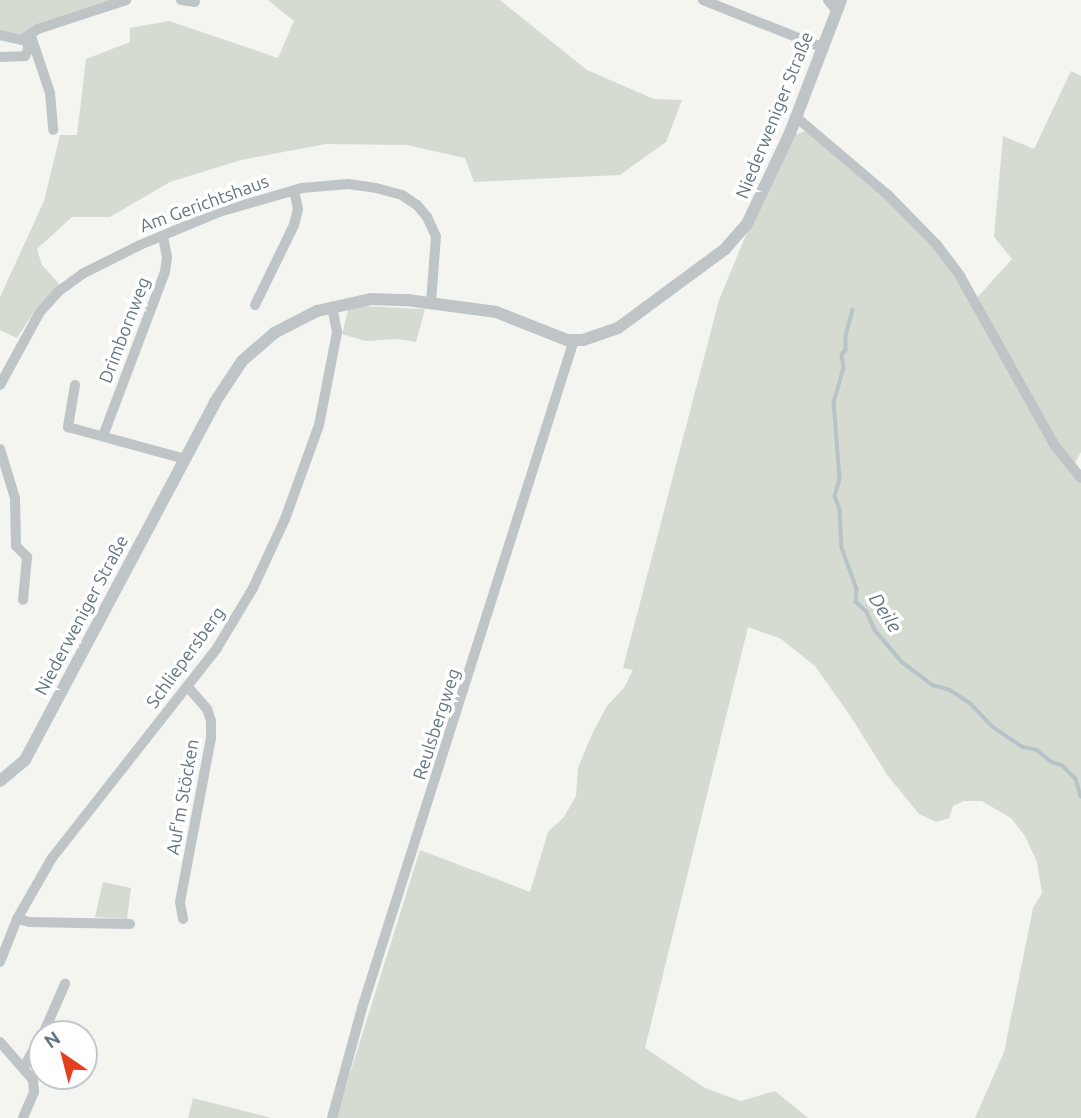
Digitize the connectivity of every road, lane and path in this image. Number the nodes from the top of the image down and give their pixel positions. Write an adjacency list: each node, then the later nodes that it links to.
1 (125, 0): 7 (street)
2 (181, 0): 4 (street)
3 (703, 0): 8 (street)
4 (195, 2)
5 (835, 3): 8 (street, Niederweniger Straße)
6 (0, 35): 7 (street)
7 (29, 37): 9 (street); 11 (street)
8 (821, 47): 10 (street, Niederweniger Straße)
9 (0, 57)
10 (796, 117): 19 (street, Niederweniger Straße); 25 (street)
11 (53, 130)
12 (294, 190): 13 (street, Am Gerichtshaus); 14 (street); 16 (street, Am Gerichtshaus)
13 (163, 236): 20 (street, Am Gerichtshaus); 22 (street, Drimbornweg)
14 (265, 288): 15 (street); 17 (street)
15 (277, 294)
16 (430, 303): 18 (street, Niederweniger Straße); 19 (street, Niederweniger Straße)
17 (255, 305)
18 (332, 306): 24 (street, Niederweniger Straße); 27 (street, Schliepersberg)
19 (574, 340): 39 (street, Reulsbergweg)
20 (0, 385)
21 (75, 385): 22 (street)
22 (103, 436): 24 (street)
23 (0, 449): 26 (street)
24 (185, 459): 28 (street, Niederweniger Straße)
25 (1081, 478)
26 (23, 600)
27 (188, 687): 29 (street, Schliepersberg); 30 (street, Auf'm Stöcken)
28 (0, 781)
29 (17, 919): 31 (street); 32 (street, Schliepersberg)
30 (183, 919)
31 (130, 924)
32 (0, 962)
33 (65, 984): 34 (street)
34 (49, 1020)
35 (0, 1042): 37 (street)
36 (28, 1060): 37 (street)
37 (24, 1067): 38 (street)
38 (23, 1118)
39 (332, 1118)

